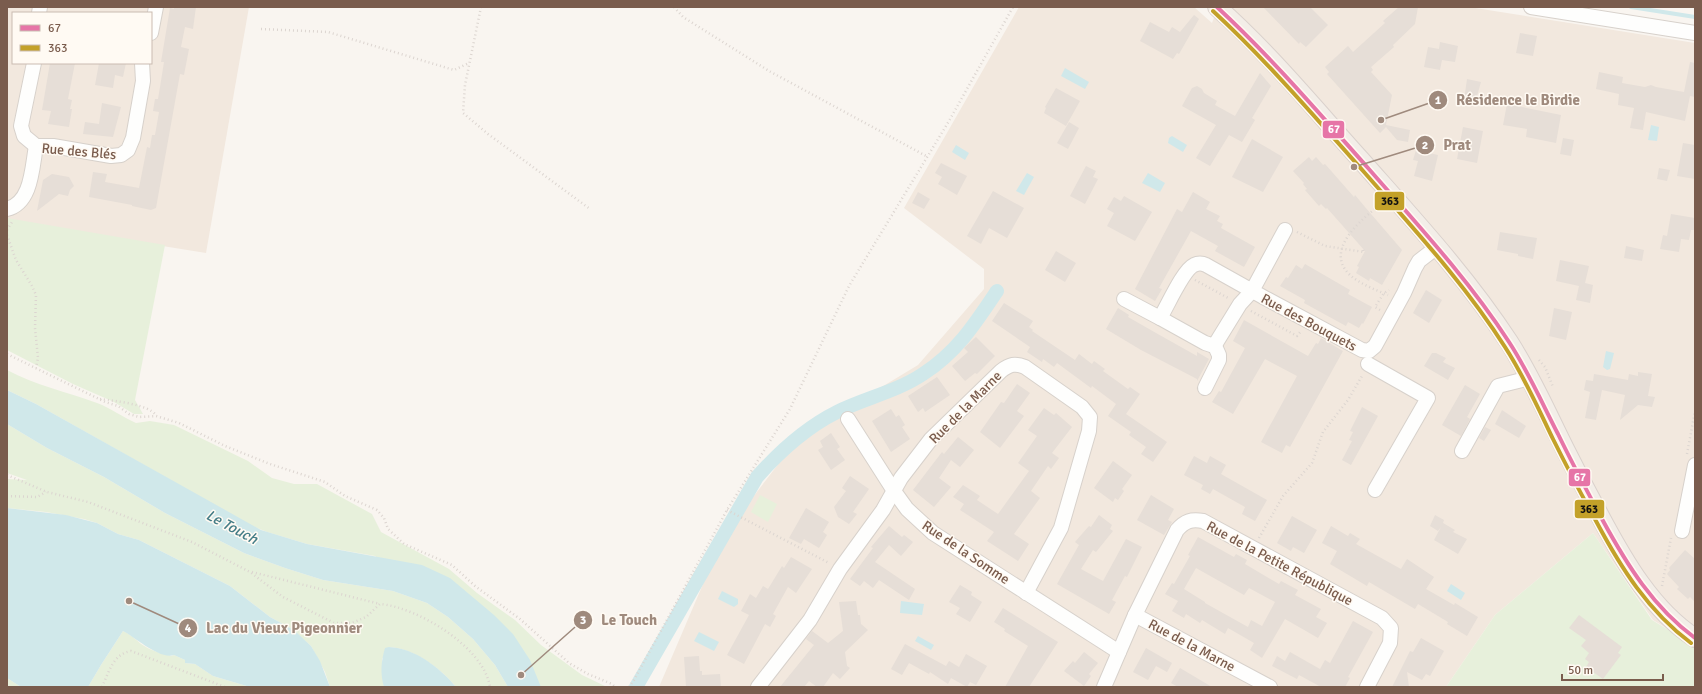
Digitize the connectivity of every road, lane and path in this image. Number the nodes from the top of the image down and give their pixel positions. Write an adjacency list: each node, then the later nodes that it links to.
1 (156, 7): 8 (street)
2 (481, 7): 11 (path)
3 (674, 7): 15 (path)
4 (1013, 7): 15 (path)
5 (1217, 7): 21 (main road)
6 (1531, 7): 7 (street)
7 (1569, 10): 10 (street)
8 (152, 28)
9 (261, 29): 11 (path)
10 (1695, 33)
11 (469, 63): 18 (path)
12 (34, 64): 14 (street)
13 (142, 64): 14 (street, Rue des Blés)
14 (36, 146): 17 (street, Rue des Blés)
15 (928, 157): 46 (path)
16 (1383, 202): 22 (path)
17 (7, 209)
18 (590, 209)
19 (1285, 230): 22 (path); 25 (street, Rue des Bouquets)
20 (7, 235): 33 (path)
21 (1438, 247): 27 (street); 34 (main road)
22 (1341, 249): 23 (path); 27 (path)
23 (1363, 249)
24 (1394, 287): 27 (path)
25 (1252, 291): 29 (street, Rue des Bouquets); 30 (street, Rue des Bouquets); 32 (street, Rue des Bouquets)
26 (1124, 299): 29 (street)
27 (1391, 301): 28 (path); 32 (street)
28 (1378, 317)
29 (1160, 318): 30 (street)
30 (1214, 344): 35 (street)
31 (7, 354): 33 (path)
32 (1368, 358): 42 (street, Rue des Bouquets); 48 (path)
33 (36, 368): 36 (path)
34 (1530, 378): 39 (street); 55 (main road)
35 (1205, 388)
36 (97, 398): 37 (path); 37 (path)
37 (156, 416): 60 (path)
38 (848, 419): 43 (street, Rue de la Somme)
39 (1462, 451)
40 (1695, 465): 47 (street)
41 (7, 475): 44 (path)
42 (1375, 490)
43 (894, 491): 49 (street, Rue de la Marne); 52 (street, Rue de la Somme); 52 (street, Rue de la Marne)
44 (46, 492): 45 (path); 50 (path)
45 (7, 496)
46 (727, 510): 49 (path); 61 (path)
47 (1677, 532): 51 (path)
48 (1254, 548): 54 (street, Rue de la Petite République); 65 (street, Rue de la Petite République)
49 (840, 569): 62 (street, Rue de la Marne)
50 (250, 572): 53 (path); 53 (path)
51 (1659, 589)
52 (1026, 593): 56 (street, Rue de la Somme)
53 (380, 604): 59 (path)
54 (1134, 615): 56 (street, Rue de la Petite République); 64 (street, Rue de la Marne)
55 (1695, 638)
56 (1119, 652): 63 (street, Rue de la Petite République)
57 (102, 687): 58 (path)
58 (225, 687)
59 (490, 687)
60 (615, 687)
61 (629, 687)
62 (758, 687)
63 (1104, 687)
64 (1270, 687)
65 (1367, 687)

